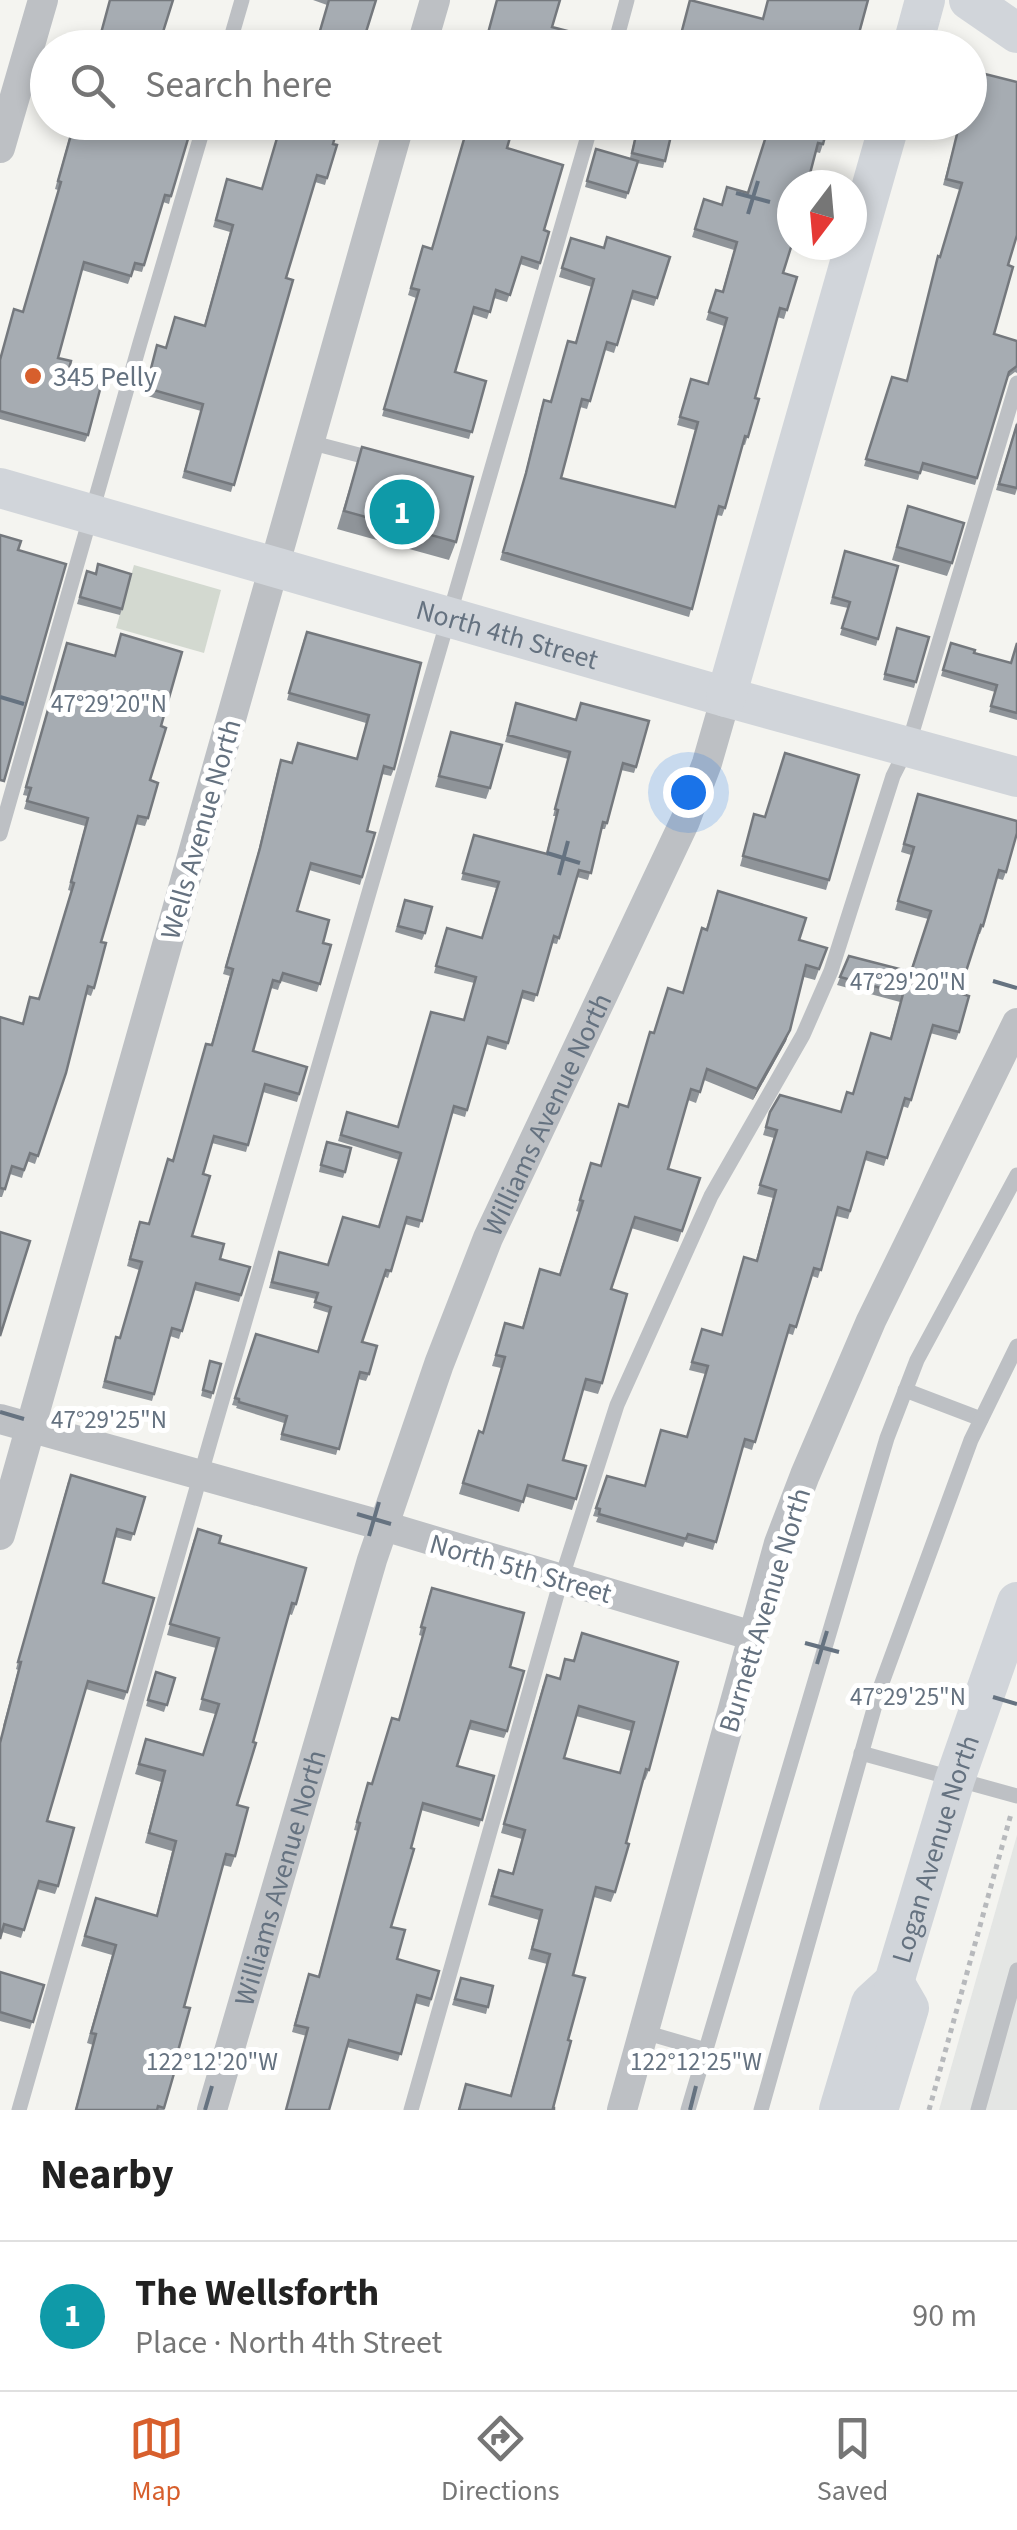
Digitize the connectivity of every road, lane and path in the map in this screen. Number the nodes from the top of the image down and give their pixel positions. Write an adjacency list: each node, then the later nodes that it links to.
1 (43, 0): 7 (street)
2 (242, 0): 8 (lane)
3 (435, 0): 9 (street)
4 (627, 0): 10 (lane)
5 (925, 0): 11 (main road)
6 (969, 0): 12 (main road)
7 (34, 30)
8 (233, 30)
9 (426, 30)
10 (619, 30)
11 (917, 30)
12 (1017, 33)
13 (30, 45): 18 (street)
14 (200, 140): 25 (lane)
15 (395, 140): 20 (street, Wells Avenue North)
16 (587, 140): 24 (lane)
17 (885, 140): 28 (main road, Williams Avenue North)
18 (0, 148)
19 (1017, 383): 29 (lane)
20 (309, 442): 21 (lane); 26 (street, Wells Avenue North)
21 (395, 465)
22 (468, 484): 24 (lane)
23 (0, 488): 25 (main road, North 4th Street)
24 (486, 489): 27 (lane)
25 (91, 514): 26 (main road, North 4th Street); 31 (lane)
26 (274, 567): 27 (main road, North 4th Street); 38 (street, Wells Avenue North)
27 (449, 617): 28 (main road, North 4th Street); 39 (lane)
28 (726, 697): 29 (main road, North 4th Street); 40 (street, Williams Avenue North)
29 (908, 746): 30 (main road, North 4th Street); 42 (lane)
30 (1017, 777)
31 (0, 834)
32 (1016, 1026): 44 (street, Burnett Avenue North)
33 (1017, 1175): 35 (lane)
34 (1017, 1346): 37 (lane)
35 (906, 1390): 37 (lane); 51 (lane)
36 (0, 1419): 38 (street, North 5th Street)
37 (981, 1419): 45 (lane)
38 (31, 1428): 39 (street, North 5th Street); 41 (street, Wells Avenue North)
39 (200, 1476): 40 (street, North 5th Street); 52 (lane)
40 (384, 1526): 42 (street, North 5th Street); 53 (street, Williams Avenue North)
41 (0, 1534)
42 (561, 1580): 44 (street, North 5th Street); 54 (lane)
43 (1017, 1602): 46 (main road, Logan Avenue North)
44 (753, 1636): 50 (street, Burnett Avenue North)
45 (862, 1753): 46 (lane); 57 (lane)
46 (955, 1778): 47 (lane); 49 (main road, Logan Avenue North)
47 (1016, 1796): 60 (path)
48 (1017, 1970): 61 (lane)
49 (894, 1982): 58 (main road, Logan Avenue North); 59 (main road, Logan Avenue North)
50 (644, 2032): 51 (lane); 55 (street, Burnett Avenue North)
51 (706, 2050): 56 (lane)
52 (19, 2110)
53 (212, 2110)
54 (411, 2110)
55 (622, 2110)
56 (688, 2110)
57 (760, 2110)
58 (838, 2110)
59 (878, 2110)
60 (930, 2110)
61 (978, 2110)

